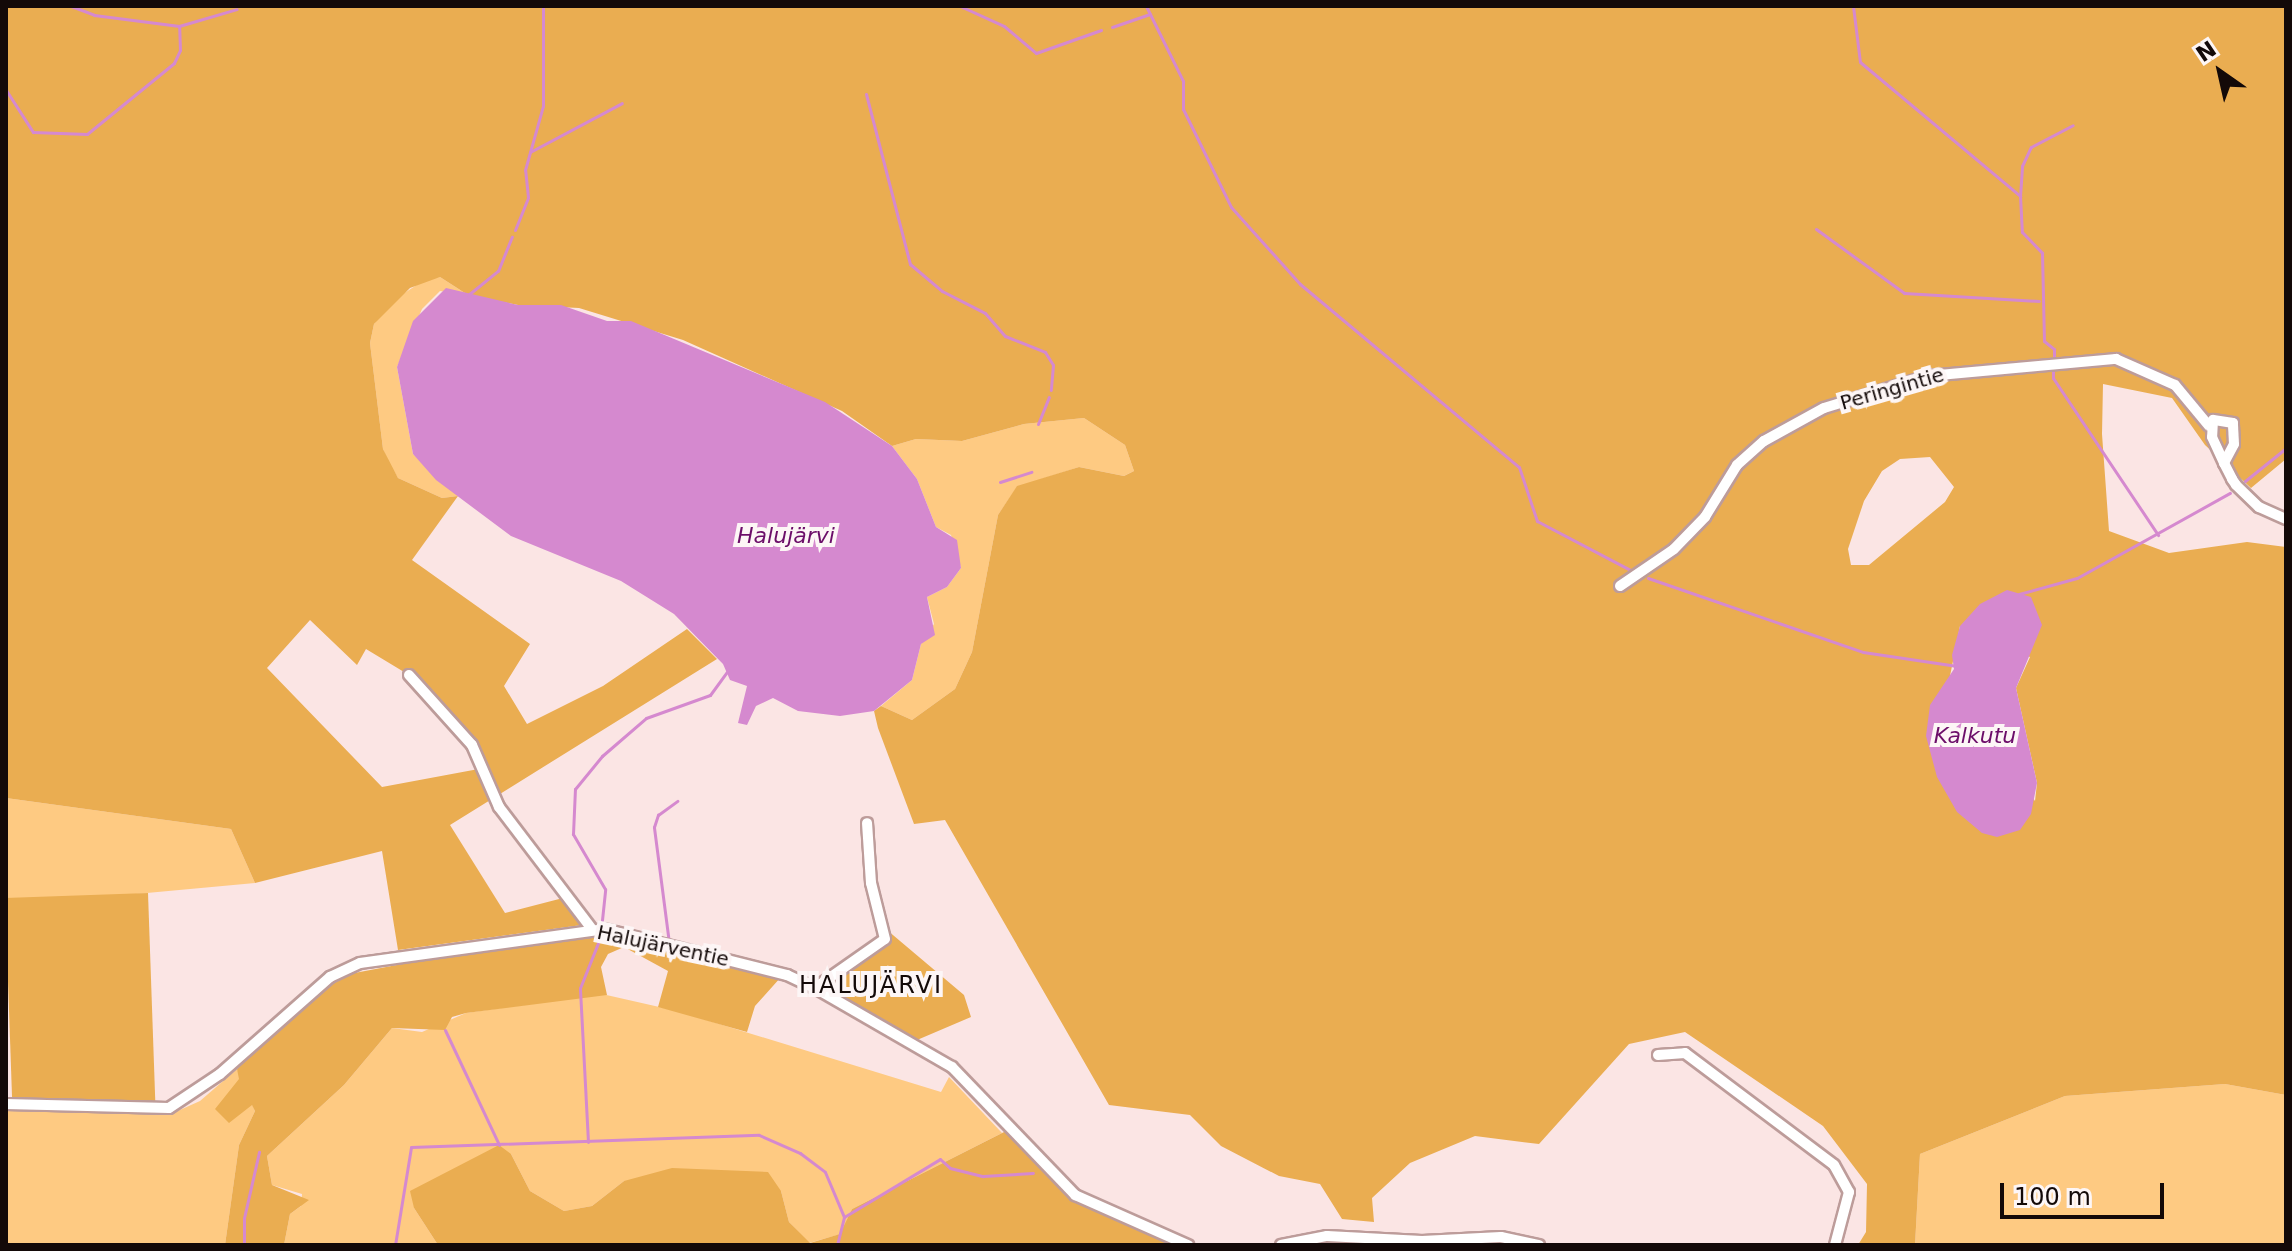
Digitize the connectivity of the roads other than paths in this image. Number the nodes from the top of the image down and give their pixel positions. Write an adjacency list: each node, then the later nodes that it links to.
1 (2209, 426): 2 (street, Peringintie); 2 (street, Peringintie); 4 (street, Peringintie)
2 (2224, 463): 3 (street, Peringintie)
3 (2286, 519)
4 (1620, 586)
5 (409, 675): 7 (street)
6 (867, 823): 8 (street)
7 (592, 929): 8 (street, Halujärventie); 10 (street, Halujärventie)
8 (815, 988): 12 (street, Halujärventie)
9 (1658, 1055): 15 (street)
10 (6, 1104)
11 (1180, 1245): 12 (street)
12 (1187, 1245)
13 (1281, 1245): 14 (street)
14 (1539, 1245)
15 (1835, 1245)

